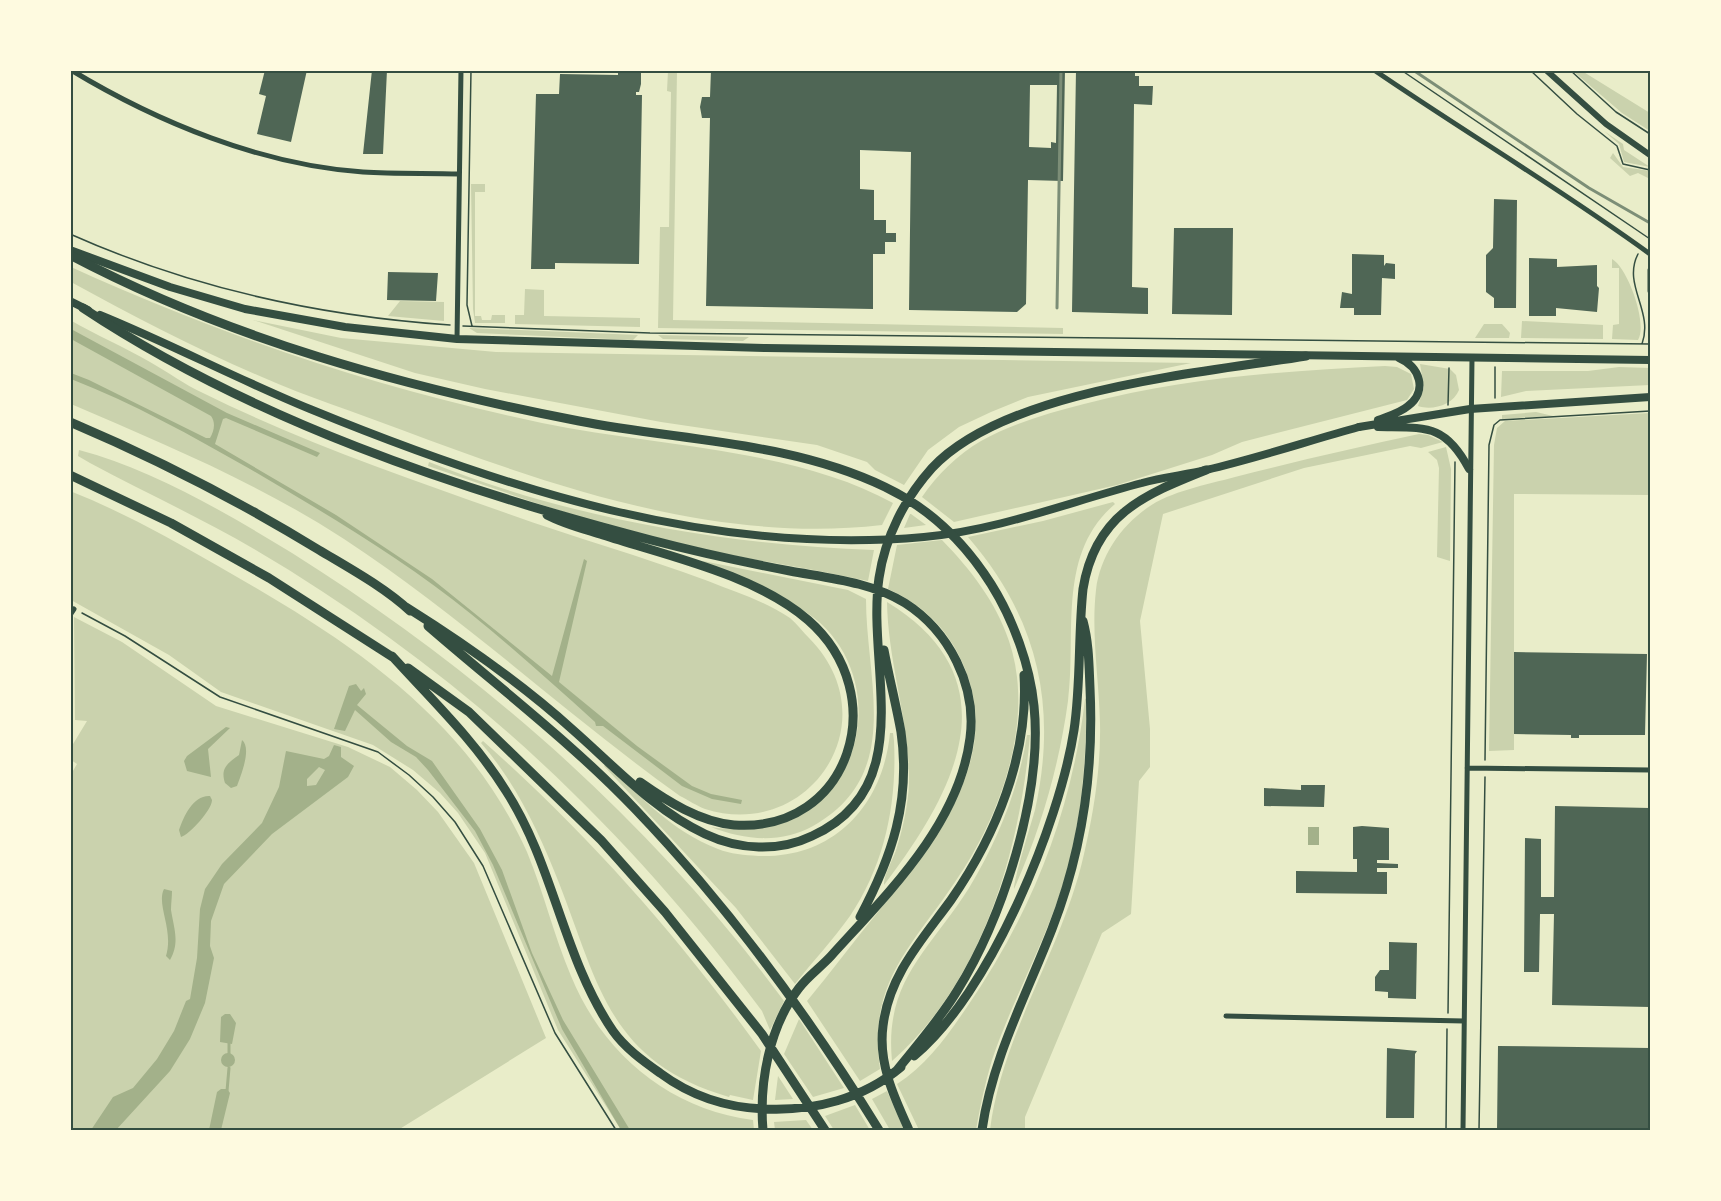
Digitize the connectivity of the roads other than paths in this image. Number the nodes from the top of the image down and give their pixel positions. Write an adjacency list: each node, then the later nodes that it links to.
1 (70, 70): 6 (street)
2 (461, 70): 6 (street)
3 (1374, 70): 8 (street)
4 (1546, 70): 5 (street)
5 (1650, 155)
6 (459, 174): 14 (street)
7 (70, 250): 14 (main road)
8 (1650, 254)
9 (70, 255): 33 (highway)
10 (1650, 270): 11 (street)
11 (1650, 291)
12 (70, 301): 13 (main road)
13 (83, 308): 24 (main road); 26 (highway)
14 (457, 339): 15 (main road)
15 (1306, 356): 16 (main road); 31 (highway)
16 (1396, 357): 17 (main road); 22 (main road)
17 (1472, 358): 18 (main road); 20 (street)
18 (1650, 360)
19 (1650, 397): 20 (main road)
20 (1470, 409): 22 (main road); 23 (street)
21 (70, 423): 27 (highway)
22 (1359, 427): 23 (main road); 24 (main road)
23 (1469, 469): 35 (street)
24 (1206, 470): 29 (highway)
25 (70, 475): 32 (highway)
26 (526, 505): 34 (highway); 37 (highway)
27 (406, 607): 34 (highway); 43 (highway)
28 (74, 609): 30 (street)
29 (1081, 613): 40 (highway); 45 (highway)
30 (70, 615)
31 (878, 615): 34 (highway); 37 (highway)
32 (392, 656): 40 (highway); 42 (highway)
33 (1023, 659): 40 (highway); 44 (highway)
34 (605, 760)
35 (1467, 768): 36 (street); 39 (street)
36 (1650, 770)
37 (854, 929): 41 (highway)
38 (1226, 1016): 39 (street)
39 (1464, 1021): 46 (street)
40 (927, 1040)
41 (763, 1131)
42 (825, 1131)
43 (879, 1131)
44 (909, 1131)
45 (982, 1131)
46 (1463, 1131)

